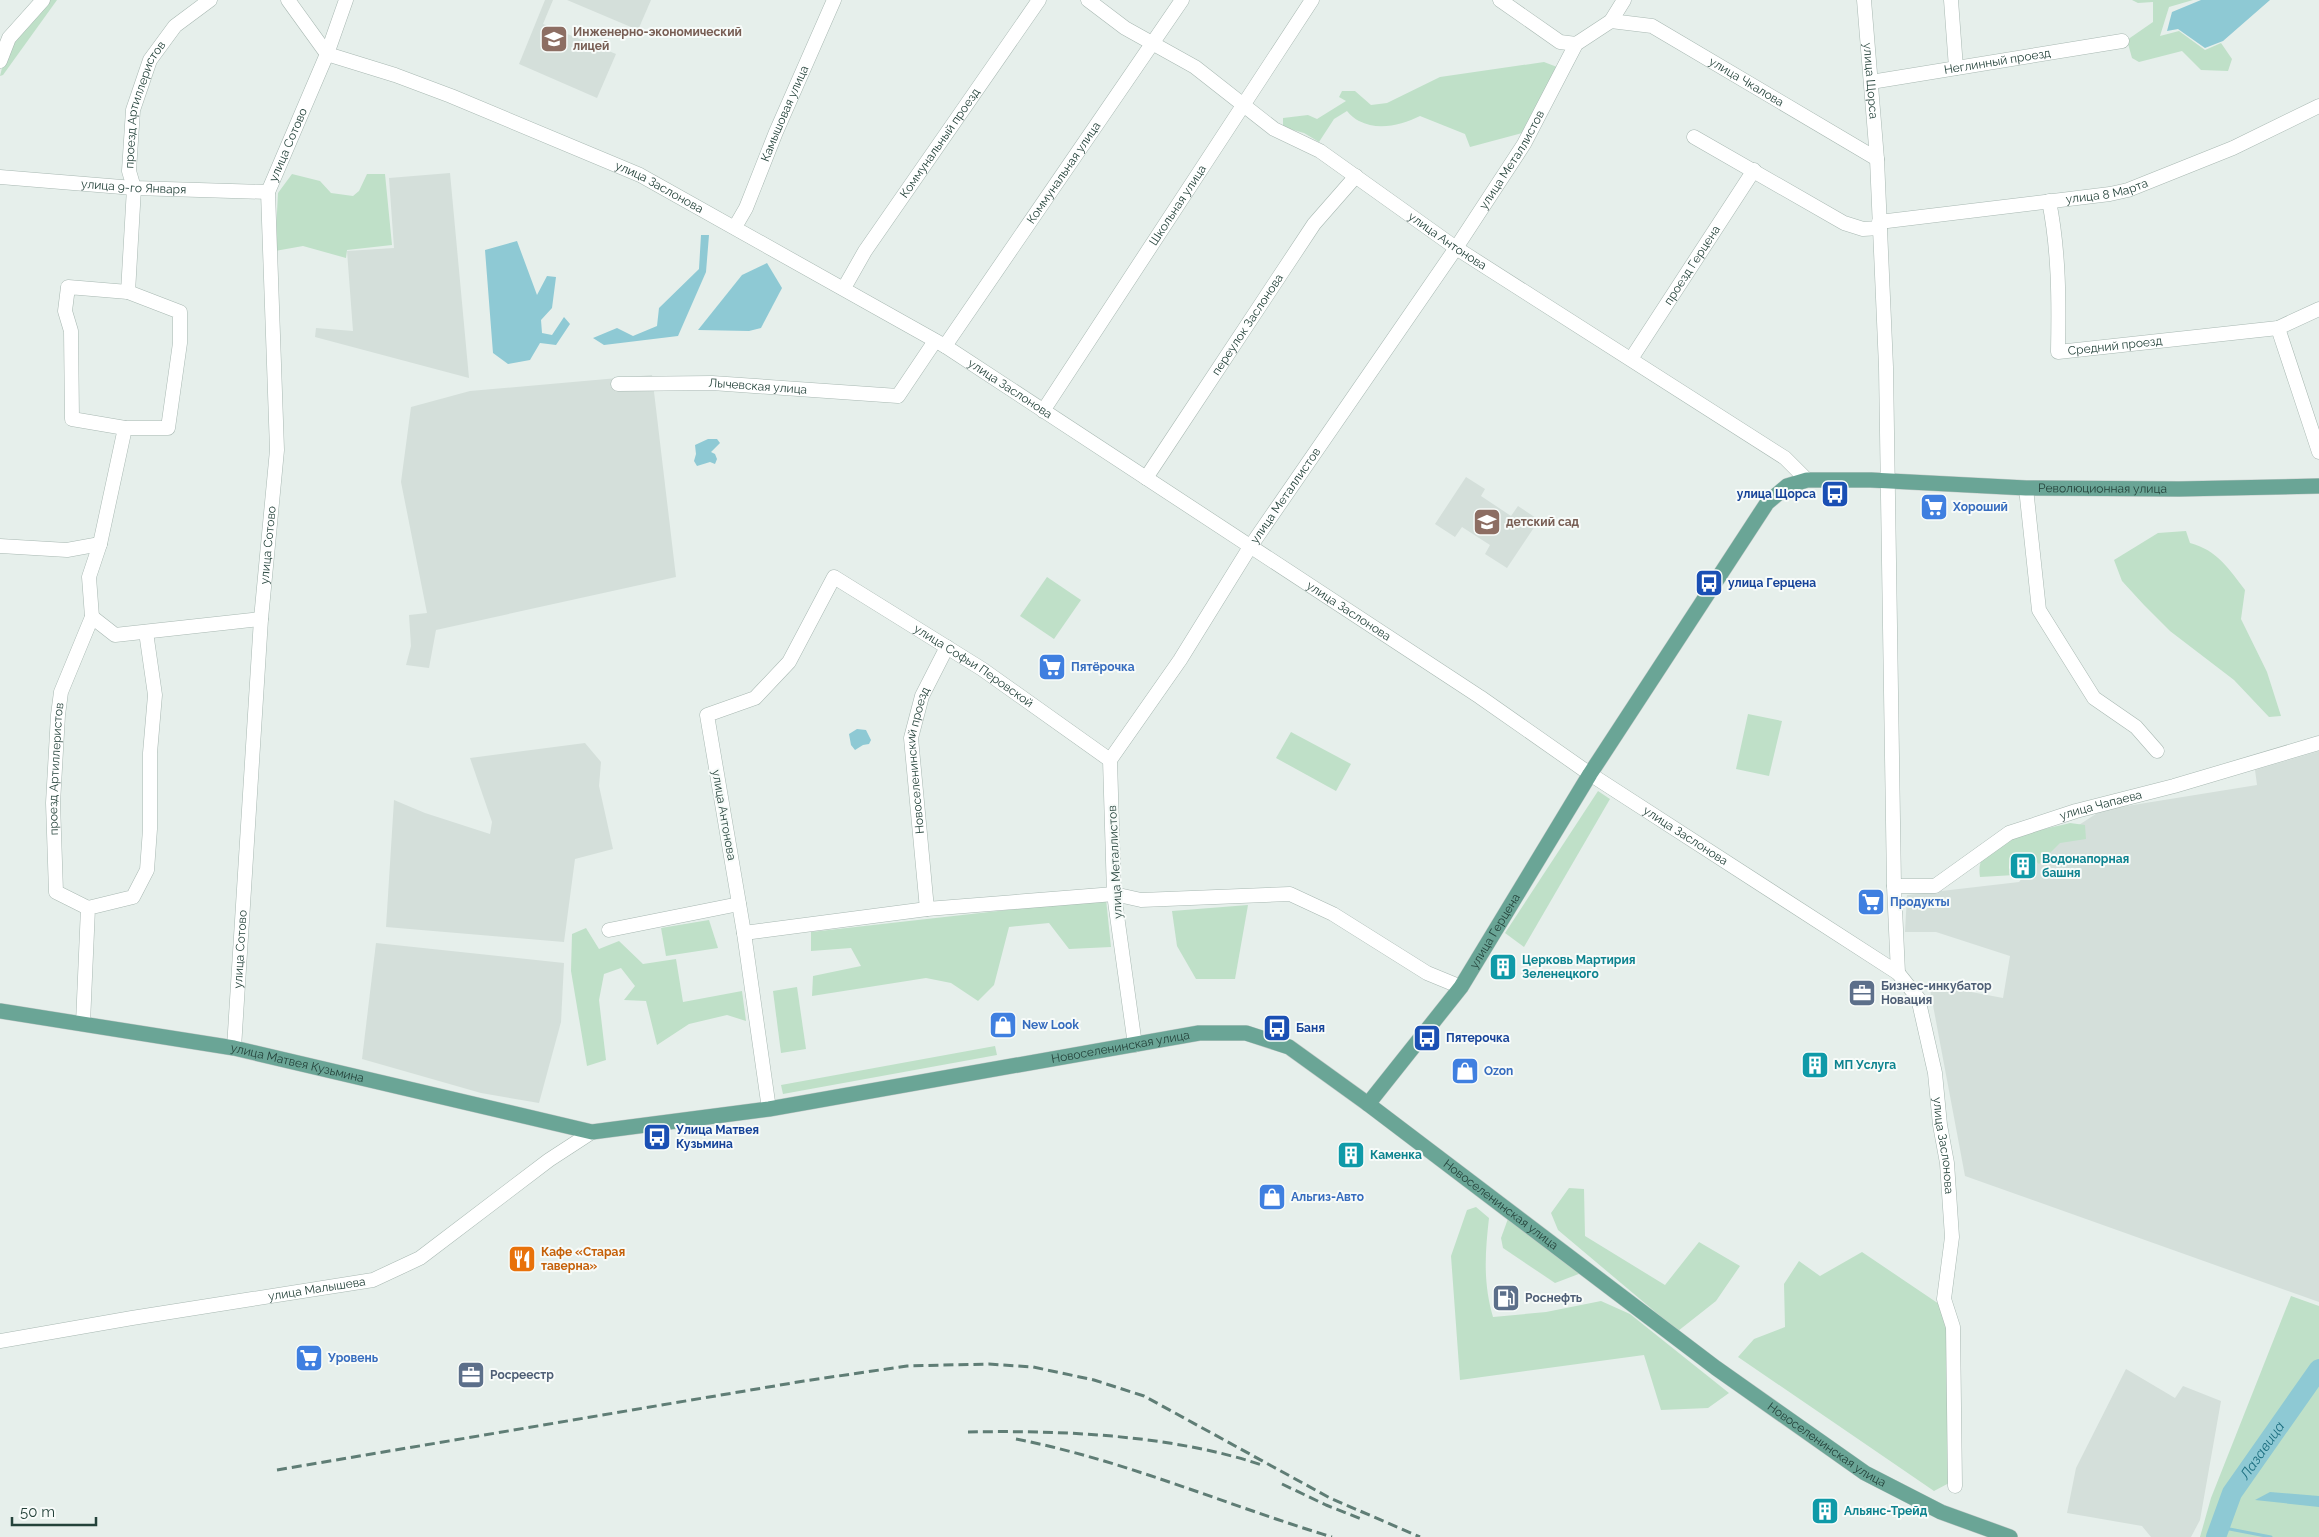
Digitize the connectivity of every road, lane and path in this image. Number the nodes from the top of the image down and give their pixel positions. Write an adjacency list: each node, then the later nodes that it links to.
1 (43, 0): 19 (street)
2 (210, 0): 29 (street, проезд Артиллеристов)
3 (288, 0): 18 (street)
4 (346, 0): 18 (street, улица Сотово)
5 (834, 0): 33 (street, Камышовая улица)
6 (1039, 0): 35 (street, Коммунальный проезд)
7 (1088, 0): 16 (street, улица Антонова)
8 (1182, 0): 16 (street, Коммунальная улица)
9 (1312, 0): 22 (street, Школьная улица)
10 (1500, 0): 17 (street)
11 (1624, 0): 14 (street, улица Металлистов)
12 (1864, 0): 21 (street, улица Щорса)
13 (1952, 0): 20 (street)
14 (1611, 21): 17 (street, улица Металлистов); 25 (street, улица Чкалова)
15 (2122, 41): 20 (street, Неглинный проезд)
16 (1153, 43): 22 (street, улица Антонова); 39 (street, Коммунальная улица)
17 (1576, 44): 34 (street, улица Металлистов)
18 (327, 54): 30 (street, улица Сотово); 33 (street, улица Заслонова)
19 (0, 61)
20 (1956, 68): 21 (street, Неглинный проезд)
21 (1871, 82): 25 (street, улица Щорса)
22 (1242, 105): 27 (street, улица Антонова); 43 (street, Школьная улица)
23 (2319, 106): 31 (street, улица 8 Марта)
24 (1694, 137): 26 (street)
25 (1877, 159): 32 (street, улица Щорса)
26 (1754, 170): 32 (street); 40 (street, проезд Герцена)
27 (1356, 176): 34 (street, улица Антонова); 46 (street, переулок Заслонова)
28 (0, 177): 29 (street, улица 9-го Января)
29 (134, 188): 30 (street, улица 9-го Января); 36 (street, проезд Артиллеристов)
30 (268, 192): 56 (street, улица Сотово)
31 (2049, 201): 32 (street, улица 8 Марта); 38 (street, Средний проезд)
32 (1880, 225): 48 (street, улица Щорса)
33 (735, 227): 35 (street, улица Заслонова)
34 (1456, 248): 40 (street, улица Антонова); 53 (street, улица Металлистов)
35 (844, 288): 39 (street, улица Заслонова)
36 (128, 292): 44 (street); 44 (street)
37 (2319, 309): 38 (street, Средний проезд)
38 (2278, 328): 45 (street)
39 (940, 343): 42 (street, Коммунальная улица); 43 (street, улица Заслонова)
40 (1631, 359): 47 (street, улица Антонова)
41 (618, 384): 42 (street, Лычевская улица)
42 (898, 396)
43 (1044, 411): 46 (street, улица Заслонова)
44 (125, 428): 51 (street, проезд Артиллеристов)
45 (2319, 452)
46 (1146, 478): 53 (street, улица Заслонова)
47 (1807, 480): 48 (main road, улица Герцена); 62 (main road, улица Герцена)
48 (1886, 481): 50 (main road, Революционная улица); 63 (street, улица Щорса)
49 (2319, 486): 50 (main road, Революционная улица)
50 (2026, 488): 60 (street)
51 (100, 544): 52 (street); 55 (street, проезд Артиллеристов)
52 (0, 546)
53 (1250, 547): 61 (street, улица Металлистов); 62 (street, улица Заслонова)
54 (834, 577): 58 (street, улица Софьи Перовской); 65 (street, улица Антонова)
55 (92, 617): 57 (street); 66 (street, проезд Артиллеристов)
56 (260, 619): 57 (street); 75 (street, улица Сотово)
57 (146, 632): 66 (street)
58 (947, 647): 61 (street, улица Софьи Перовской); 67 (street, Новоселенинский проезд)
59 (2319, 743): 63 (street, улица Чапаева)
60 (2157, 751)
61 (1110, 760): 64 (street, улица Металлистов)
62 (1590, 774): 70 (street, улица Заслонова); 71 (main road, улица Герцена)
63 (1894, 886): 70 (street, улица Щорса)
64 (1114, 894): 67 (street); 71 (street); 74 (street, улица Металлистов)
65 (739, 904): 68 (street); 69 (street, улица Антонова)
66 (88, 908): 73 (street)
67 (926, 909): 69 (street)
68 (609, 930)
69 (744, 934): 77 (street, улица Антонова)
70 (1898, 973): 80 (street, улица Заслонова)
71 (1461, 987): 76 (main road, улица Герцена)
72 (0, 1010): 73 (main road, улица Матвея Кузьмина)
73 (83, 1023): 75 (main road, улица Матвея Кузьмина)
74 (1135, 1045): 76 (main road, Новоселенинская улица); 77 (main road, Новоселенинская улица)
75 (234, 1048): 78 (main road, улица Матвея Кузьмина)
76 (1368, 1104): 81 (main road, Новоселенинская улица)
77 (769, 1109): 78 (main road, Новоселенинская улица)
78 (592, 1132): 79 (street, улица Малышева)
79 (0, 1341)
80 (1955, 1486)
81 (2010, 1537)

